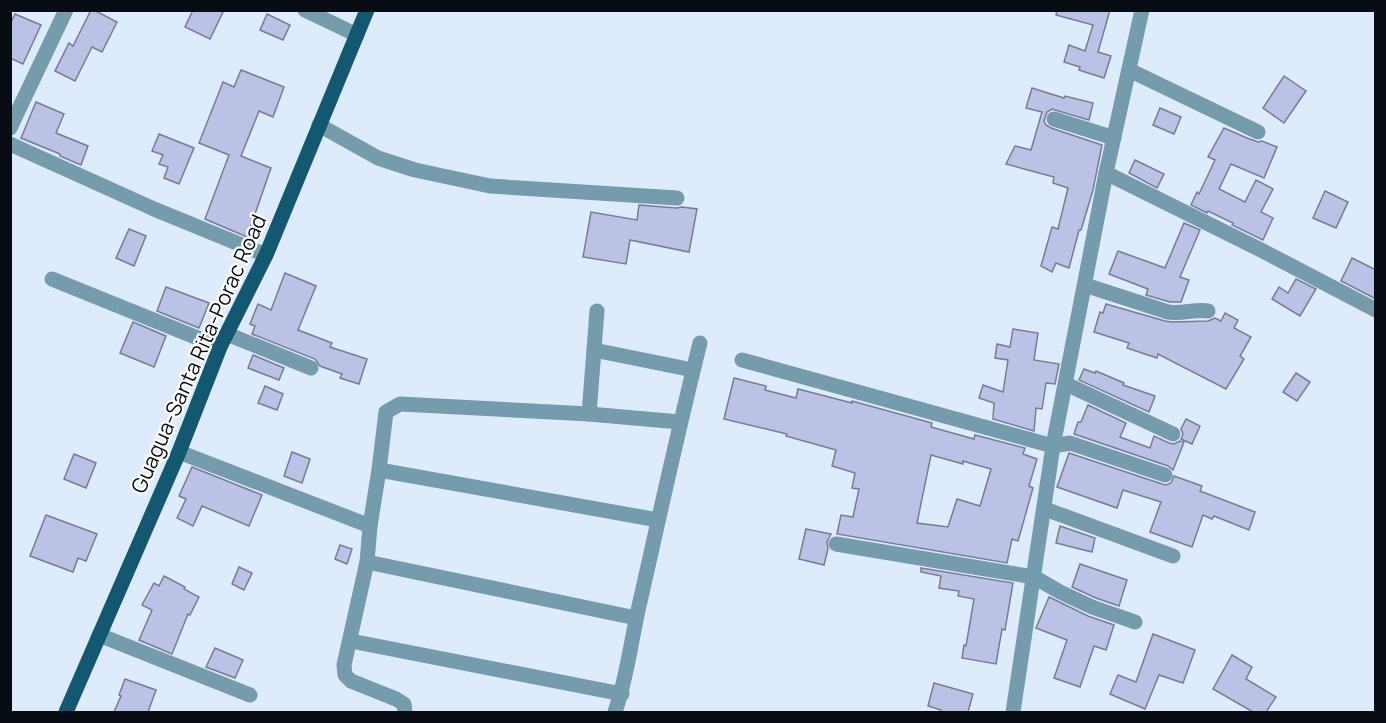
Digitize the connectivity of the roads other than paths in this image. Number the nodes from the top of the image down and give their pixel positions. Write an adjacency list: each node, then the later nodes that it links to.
1 (66, 10): 9 (street)
2 (305, 10): 5 (street)
3 (367, 10): 5 (main road, Guagua-Santa Rita-Porac Road)
4 (1142, 10): 6 (street)
5 (357, 36): 8 (main road, Guagua-Santa Rita-Porac Road)
6 (1129, 70): 10 (street); 11 (street)
7 (1054, 119): 11 (street)
8 (319, 125): 14 (street); 15 (main road, Guagua-Santa Rita-Porac Road)
9 (10, 128)
10 (1258, 132)
11 (1114, 138): 13 (street)
12 (10, 144): 15 (street)
13 (1106, 173): 17 (street); 18 (street)
14 (677, 198)
15 (266, 255): 21 (main road, Guagua-Santa Rita-Porac Road)
16 (52, 279): 21 (street)
17 (1085, 285): 20 (street); 27 (street)
18 (1376, 310)
19 (597, 311): 23 (street)
20 (1208, 311)
21 (224, 340): 25 (street); 32 (main road, Guagua-Santa Rita-Porac Road)
22 (700, 343): 26 (street)
23 (594, 350): 26 (street); 28 (street)
24 (742, 360): 31 (street)
25 (311, 368)
26 (693, 370): 29 (street)
27 (1066, 384): 30 (street); 31 (street)
28 (589, 414): 29 (street); 33 (street)
29 (680, 422): 36 (street)
30 (1173, 434)
31 (1053, 446): 34 (street); 35 (street)
32 (179, 452): 37 (street); 44 (main road, Guagua-Santa Rita-Porac Road)
33 (379, 470): 36 (street); 37 (street)
34 (1165, 475)
35 (1045, 509): 39 (street); 41 (street)
36 (658, 520): 42 (street)
37 (370, 526): 40 (street)
38 (836, 544): 41 (street)
39 (1173, 556)
40 (367, 562): 42 (street); 45 (street)
41 (1034, 577): 43 (street); 51 (street)
42 (636, 618): 47 (street)
43 (1135, 622)
44 (99, 635): 46 (street); 48 (main road, Guagua-Santa Rita-Porac Road)
45 (351, 641): 47 (street); 49 (street)
46 (250, 694)
47 (622, 694): 50 (street)
48 (66, 712)
49 (405, 712)
50 (615, 712)
51 (1013, 712)

